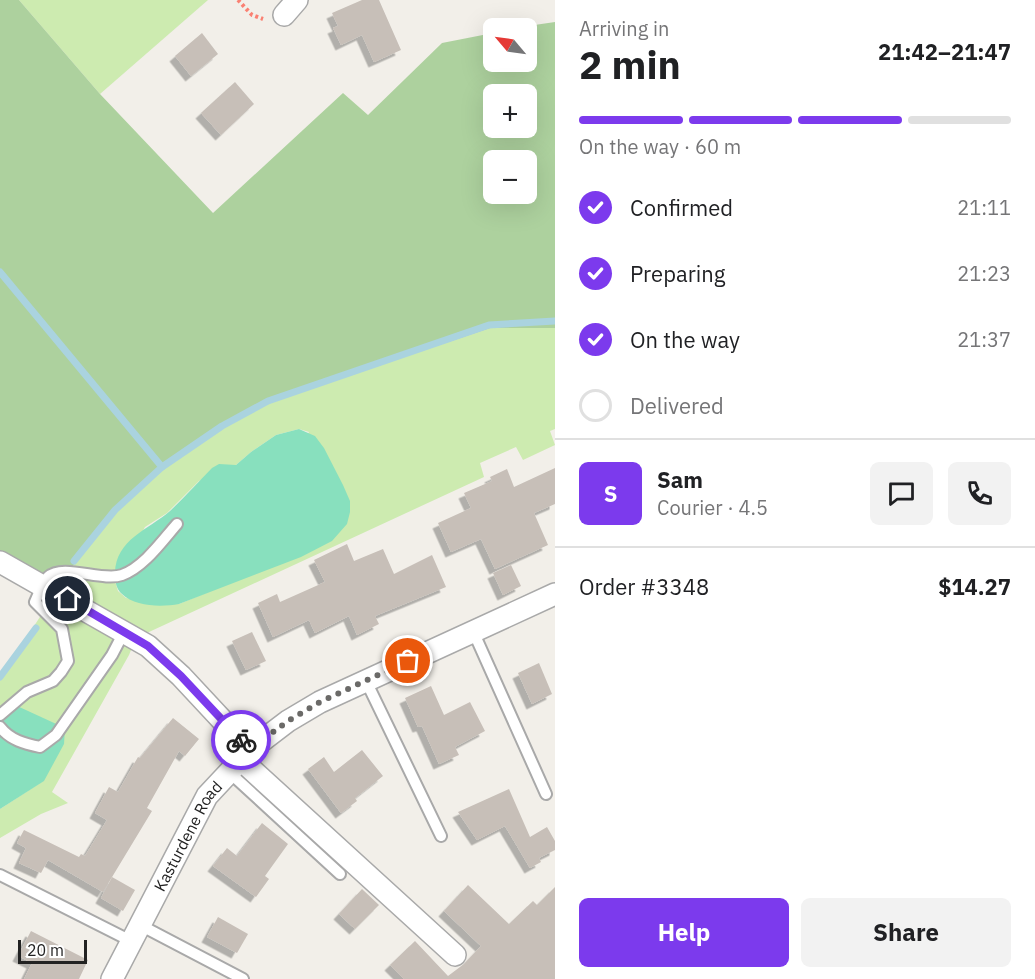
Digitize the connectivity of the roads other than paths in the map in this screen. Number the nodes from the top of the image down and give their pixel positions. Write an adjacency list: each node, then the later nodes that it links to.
1 (177, 524): 3 (lane)
2 (0, 562): 3 (street)
3 (42, 586): 5 (street); 8 (lane)
4 (555, 594): 6 (street, Kasturdene Road)
5 (124, 632): 9 (lane); 10 (street)
6 (472, 632): 7 (street, Kasturdene Road); 11 (lane)
7 (366, 681): 10 (street, Kasturdene Road); 12 (lane)
8 (0, 715)
9 (0, 727)
10 (239, 760): 13 (lane); 15 (street, Kasturdene Road); 16 (street)
11 (546, 794)
12 (441, 836)
13 (340, 874)
14 (0, 875): 15 (lane)
15 (136, 933): 17 (street, Kasturdene Road); 18 (lane)
16 (454, 955)
17 (112, 979)
18 (243, 979)

